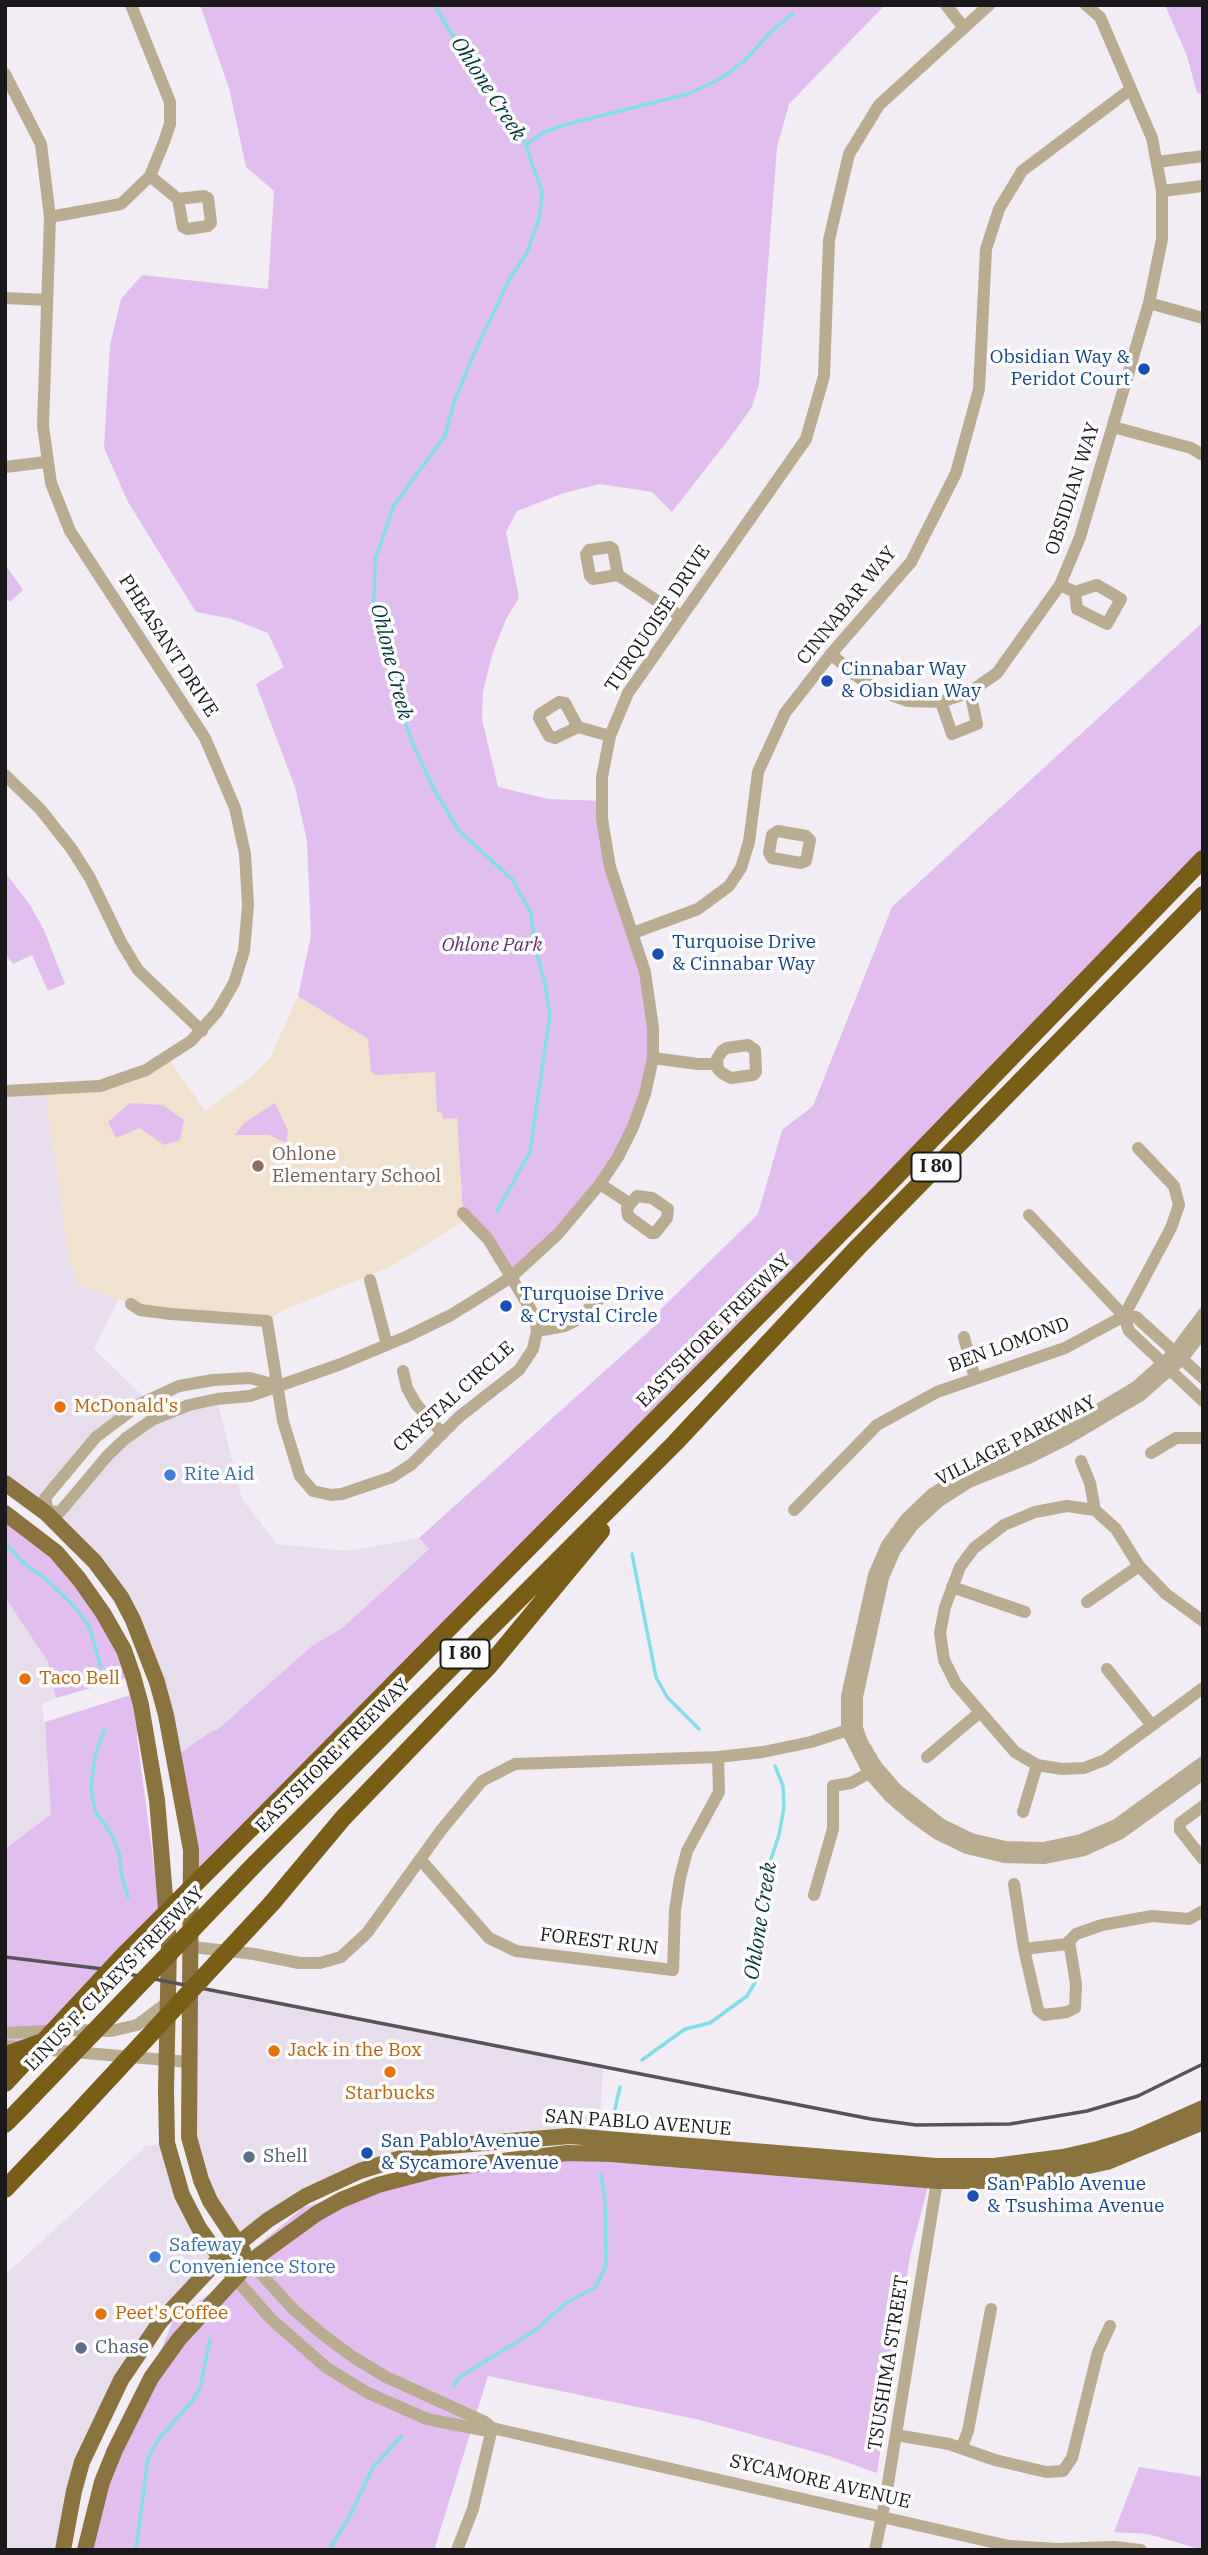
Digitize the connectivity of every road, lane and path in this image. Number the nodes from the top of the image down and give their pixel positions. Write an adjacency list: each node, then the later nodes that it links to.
1 (131, 5): 10 (street)
2 (946, 5): 5 (street)
3 (989, 5): 5 (street, TURQUOISE DRIVE)
4 (1086, 5): 7 (street, OBSIDIAN WAY)
5 (964, 28): 26 (street, TURQUOISE DRIVE)
6 (5, 74): 14 (street, PHEASANT DRIVE)
7 (1131, 89): 9 (street, OBSIDIAN WAY); 27 (street, CINNABAR WAY)
8 (1203, 156): 9 (street)
9 (1157, 162): 12 (street, OBSIDIAN WAY)
10 (150, 176): 13 (street); 14 (street)
11 (1203, 186): 12 (street)
12 (1162, 191): 17 (street, OBSIDIAN WAY)
13 (178, 199)
14 (50, 217): 16 (street, PHEASANT DRIVE)
15 (5, 299): 16 (street)
16 (47, 300): 21 (street, PHEASANT DRIVE)
17 (1149, 303): 18 (street); 19 (street, OBSIDIAN WAY)
18 (1203, 318)
19 (1113, 427): 20 (street); 24 (street, OBSIDIAN WAY)
20 (1203, 455)
21 (46, 462): 22 (street); 38 (street, PHEASANT DRIVE)
22 (5, 467)
23 (618, 575): 26 (street)
24 (1060, 585): 25 (street); 28 (street, OBSIDIAN WAY)
25 (1075, 592)
26 (680, 616): 31 (street, TURQUOISE DRIVE)
27 (831, 654): 29 (street, OBSIDIAN WAY); 33 (street, CINNABAR WAY)
28 (970, 692): 29 (street, OBSIDIAN WAY); 29 (street)
29 (941, 702)
30 (578, 727): 31 (street)
31 (610, 736): 37 (street, TURQUOISE DRIVE)
32 (5, 775): 38 (street)
33 (749, 842): 34 (street); 37 (street, CINNABAR WAY)
34 (770, 845)
35 (1203, 859): 93 (highway, EASTSHORE FREEWAY / I 80)
36 (1203, 895): 66 (highway, EASTSHORE FREEWAY / I 80)
37 (633, 933): 39 (street, TURQUOISE DRIVE)
38 (202, 1031): 41 (street, PHEASANT DRIVE)
39 (653, 1058): 40 (street); 43 (street, TURQUOISE DRIVE)
40 (717, 1064)
41 (5, 1091)
42 (1138, 1148): 52 (street)
43 (600, 1184): 44 (street); 47 (street, TURQUOISE DRIVE)
44 (629, 1203)
45 (463, 1213): 47 (street, CRYSTAL CIRCLE)
46 (1029, 1215): 52 (street)
47 (511, 1277): 53 (street, CRYSTAL CIRCLE); 56 (street, TURQUOISE DRIVE)
48 (370, 1280): 56 (street)
49 (604, 1295): 53 (street)
50 (131, 1304): 62 (street)
51 (1203, 1314): 57 (street, VILLAGE PARKWAY)
52 (1124, 1316): 57 (street); 58 (street); 61 (street, BEN LOMOND)
53 (537, 1331): 64 (street, CRYSTAL CIRCLE)
54 (1203, 1332): 57 (street, VILLAGE PARKWAY)
55 (964, 1337): 61 (street)
56 (387, 1345): 62 (street, TURQUOISE DRIVE)
57 (1177, 1356): 58 (street, VILLAGE PARKWAY); 60 (street)
58 (1165, 1367): 63 (street); 84 (street, VILLAGE PARKWAY)
59 (403, 1371): 64 (street)
60 (1203, 1378)
61 (975, 1379): 70 (street, BEN LOMOND)
62 (276, 1385): 64 (street, CRYSTAL CIRCLE); 72 (street, TURQUOISE DRIVE); 72 (street, TURQUOISE DRIVE)
63 (1203, 1401)
64 (442, 1433)
65 (1203, 1438): 67 (street)
66 (675, 1443): 96 (highway, EASTSHORE FREEWAY / I 80); 116 (highway, bridge)
67 (1151, 1452)
68 (1081, 1461): 71 (street)
69 (5, 1483): 72 (main road, SYCAMORE AVENUE)
70 (794, 1510)
71 (1095, 1510): 75 (street); 76 (street)
72 (47, 1512): 74 (street, TURQUOISE DRIVE); 102 (main road, SYCAMORE AVENUE)
73 (5, 1513): 74 (main road, SYCAMORE AVENUE)
74 (29, 1530): 101 (main road, SYCAMORE AVENUE)
75 (1139, 1566): 77 (street); 79 (street)
76 (952, 1587): 78 (street); 82 (street)
77 (1087, 1602)
78 (1025, 1612)
79 (1203, 1621)
80 (1107, 1669): 83 (street)
81 (1203, 1688): 83 (street)
82 (979, 1713): 86 (street); 88 (street)
83 (1151, 1724): 88 (street)
84 (852, 1729): 85 (street); 87 (street, VILLAGE PARKWAY); 89 (street, VILLAGE PARKWAY)
85 (718, 1757): 94 (street); 94 (street, FOREST RUN)
86 (928, 1757)
87 (1203, 1762)
88 (1037, 1765): 92 (street)
89 (869, 1773): 90 (street, VILLAGE PARKWAY); 98 (street)
90 (1203, 1774)
91 (1203, 1807): 95 (street)
92 (1023, 1812)
93 (250, 1829): 106 (highway, LINUS F. CLAEYS FREEWAY / I 80, bridge)
94 (420, 1859): 102 (street)
95 (1203, 1859)
96 (255, 1864): 113 (highway, LINUS F. CLAEYS FREEWAY / I 80, bridge)
97 (1014, 1884): 103 (street)
98 (814, 1895)
99 (1203, 1911): 100 (street)
100 (1069, 1941): 103 (street); 103 (street)
101 (169, 1945): 102 (street); 104 (main road, SYCAMORE AVENUE)
102 (190, 1947): 110 (main road, SYCAMORE AVENUE)
103 (1024, 1950)
104 (168, 2002): 105 (street); 108 (main road, SYCAMORE AVENUE)
105 (5, 2033)
106 (43, 2042): 109 (highway, bridge); 111 (highway, LINUS F. CLAEYS FREEWAY / I 80, bridge)
107 (5, 2046): 108 (street)
108 (168, 2059): 110 (street); 118 (main road, SYCAMORE AVENUE)
109 (5, 2060)
110 (189, 2062): 117 (main road, SYCAMORE AVENUE)
111 (5, 2083)
112 (1203, 2108): 117 (main road, SAN PABLO AVENUE)
113 (12, 2118)
114 (1203, 2122): 115 (main road, SAN PABLO AVENUE)
115 (937, 2181): 119 (main road, SAN PABLO AVENUE); 126 (street, TSUSHIMA STREET)
116 (5, 2189)
117 (238, 2242): 118 (main road, SAN PABLO AVENUE); 119 (main road, SYCAMORE AVENUE)
118 (219, 2259): 120 (main road, SYCAMORE AVENUE); 131 (main road, SAN PABLO AVENUE)
119 (250, 2262): 120 (main road, SAN PABLO AVENUE); 123 (street, SYCAMORE AVENUE)
120 (235, 2278): 124 (street, SYCAMORE AVENUE); 132 (main road, SAN PABLO AVENUE)
121 (991, 2309): 127 (street)
122 (1110, 2326): 127 (street)
123 (370, 2368): 124 (street); 125 (street, SYCAMORE AVENUE)
124 (356, 2386): 125 (street, SYCAMORE AVENUE)
125 (492, 2428): 128 (street, SYCAMORE AVENUE); 129 (street)
126 (896, 2435): 127 (street); 128 (street, TSUSHIMA STREET)
127 (962, 2447)
128 (883, 2518): 130 (street, SYCAMORE AVENUE); 133 (street, TSUSHIMA STREET)
129 (458, 2549)
130 (1058, 2549): 134 (street, SYCAMORE AVENUE)
131 (63, 2550)
132 (85, 2550)
133 (875, 2550)
134 (1141, 2550)

